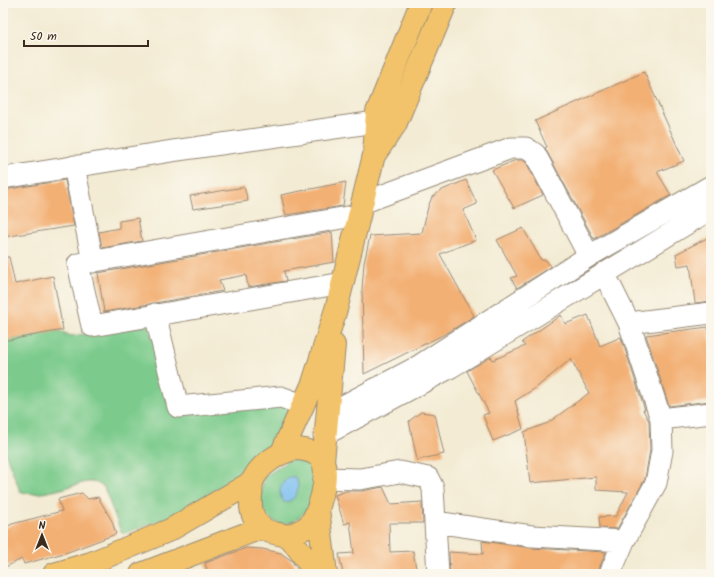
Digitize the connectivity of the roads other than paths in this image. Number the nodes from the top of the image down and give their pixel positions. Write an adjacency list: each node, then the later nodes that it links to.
1 (421, 3): 3 (main road)
2 (446, 3): 4 (main road)
3 (376, 122): 4 (main road); 5 (street)
4 (374, 155): 8 (main road)
5 (74, 166): 6 (street); 11 (street)
6 (3, 178)
7 (711, 186): 10 (street)
8 (361, 209): 10 (street); 11 (street); 13 (main road)
9 (711, 209): 12 (street)
10 (589, 256): 21 (street)
11 (93, 262): 16 (street)
12 (604, 273): 17 (street); 21 (street)
13 (343, 283): 14 (main road); 16 (street)
14 (337, 306): 18 (main road); 21 (main road)
15 (711, 313): 17 (street)
16 (155, 314): 18 (street)
17 (629, 323): 20 (street)
18 (303, 406): 22 (main road)
19 (711, 413): 20 (street)
20 (662, 419): 29 (street)
21 (326, 424): 23 (main road)
22 (282, 452): 23 (main road); 24 (main road)
23 (324, 470): 25 (main road); 26 (street)
24 (252, 482): 27 (main road); 30 (main road)
25 (318, 509): 28 (main road); 33 (main road)
26 (435, 522): 29 (street); 34 (street)
27 (260, 528): 28 (main road); 31 (main road)
28 (289, 536): 32 (main road)
29 (624, 541): 35 (street)
30 (54, 574)
31 (141, 574)
32 (313, 574)
33 (326, 574)
34 (438, 574)
35 (611, 574)

